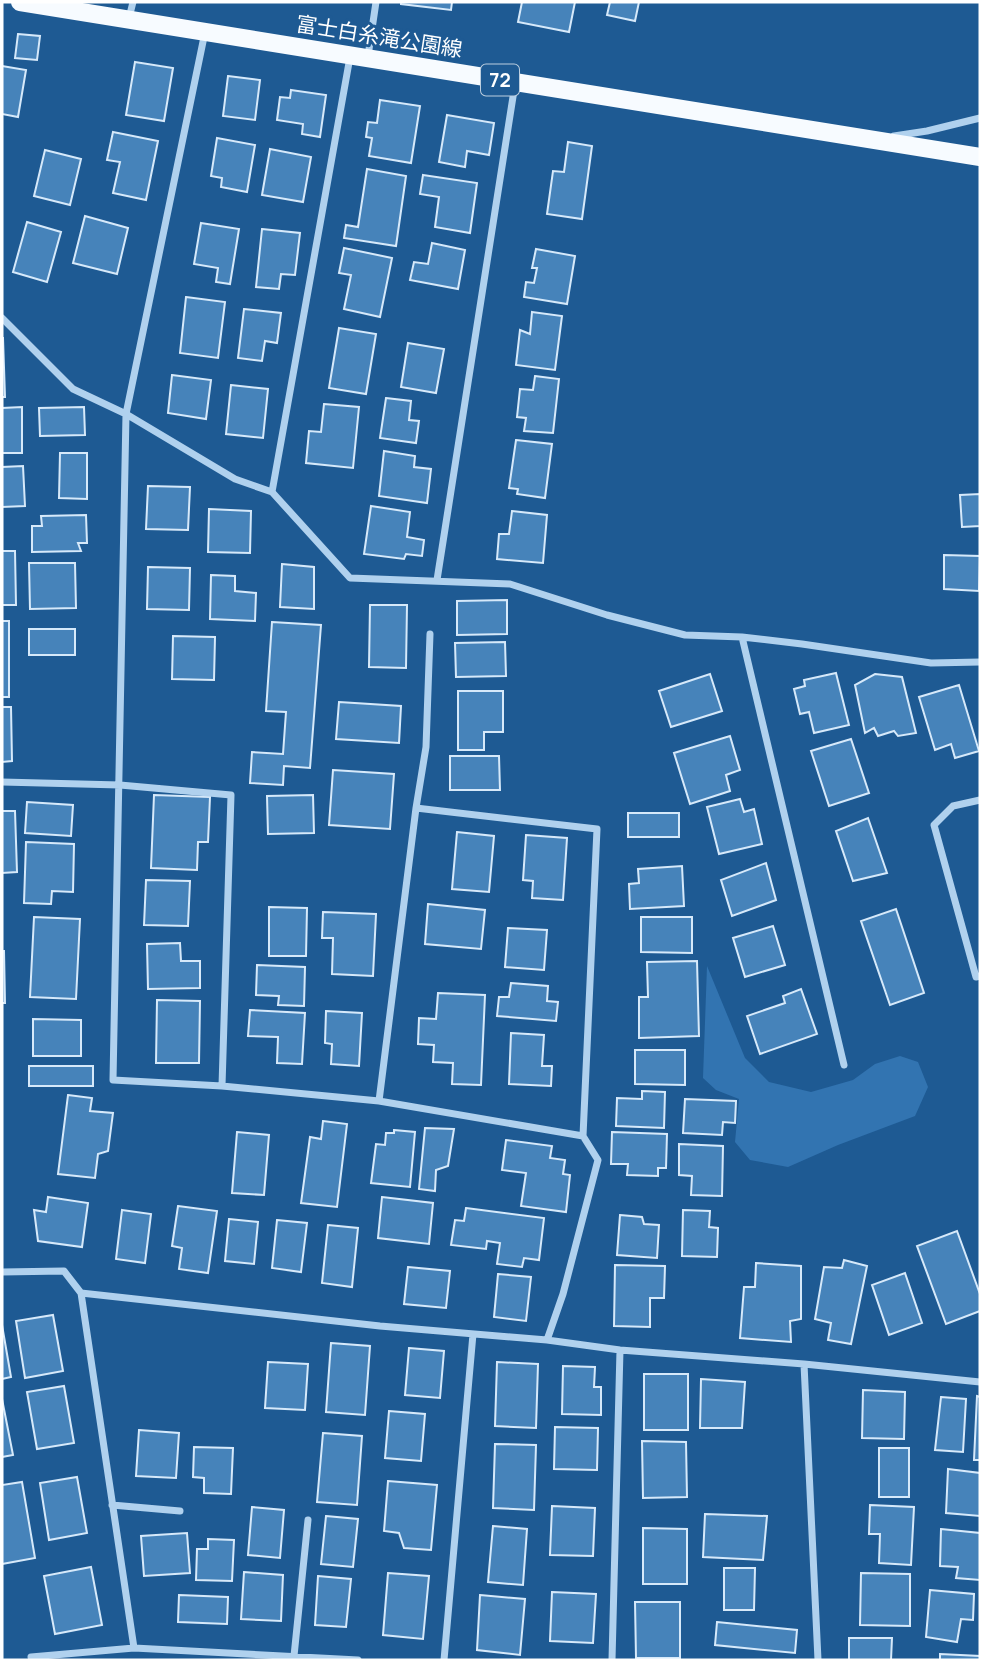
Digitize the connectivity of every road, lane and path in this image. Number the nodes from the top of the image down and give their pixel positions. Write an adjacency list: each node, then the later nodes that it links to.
1 (20, 2): 3 (main road, 富士白糸滝公園線 / 72)
2 (376, 2): 5 (street)
3 (131, 10): 4 (main road, 富士白糸滝公園線 / 72)
4 (205, 32): 5 (main road, 富士白糸滝公園線 / 72); 11 (street)
5 (359, 57): 6 (main road, 富士白糸滝公園線 / 72); 12 (street)
6 (516, 83): 8 (main road, 富士白糸滝公園線 / 72); 13 (street)
7 (980, 118): 8 (street)
8 (876, 139): 9 (main road, 富士白糸滝公園線 / 72)
9 (980, 157)
10 (2, 318): 11 (street)
11 (126, 414): 12 (street); 18 (street)
12 (272, 492): 13 (street)
13 (437, 580): 15 (street)
14 (430, 634): 20 (street)
15 (742, 637): 16 (street); 22 (street)
16 (980, 662)
17 (2, 782): 18 (street)
18 (120, 785): 23 (street); 23 (street)
19 (980, 800): 21 (street)
20 (416, 808): 24 (street); 25 (street)
21 (980, 976)
22 (844, 1065)
23 (222, 1086): 24 (street)
24 (379, 1101): 25 (street)
25 (583, 1136): 29 (street)
26 (2, 1272): 27 (street)
27 (81, 1293): 28 (street); 33 (street)
28 (473, 1334): 29 (street); 40 (street)
29 (547, 1340): 30 (street)
30 (620, 1350): 31 (street); 41 (street)
31 (804, 1364): 32 (street); 42 (street)
32 (980, 1382)
33 (112, 1505): 34 (street); 36 (street)
34 (180, 1511)
35 (308, 1520): 37 (street)
36 (134, 1648): 37 (street); 38 (street)
37 (294, 1656): 39 (street)
38 (31, 1657)
39 (358, 1660)
40 (444, 1660)
41 (612, 1660)
42 (818, 1660)

